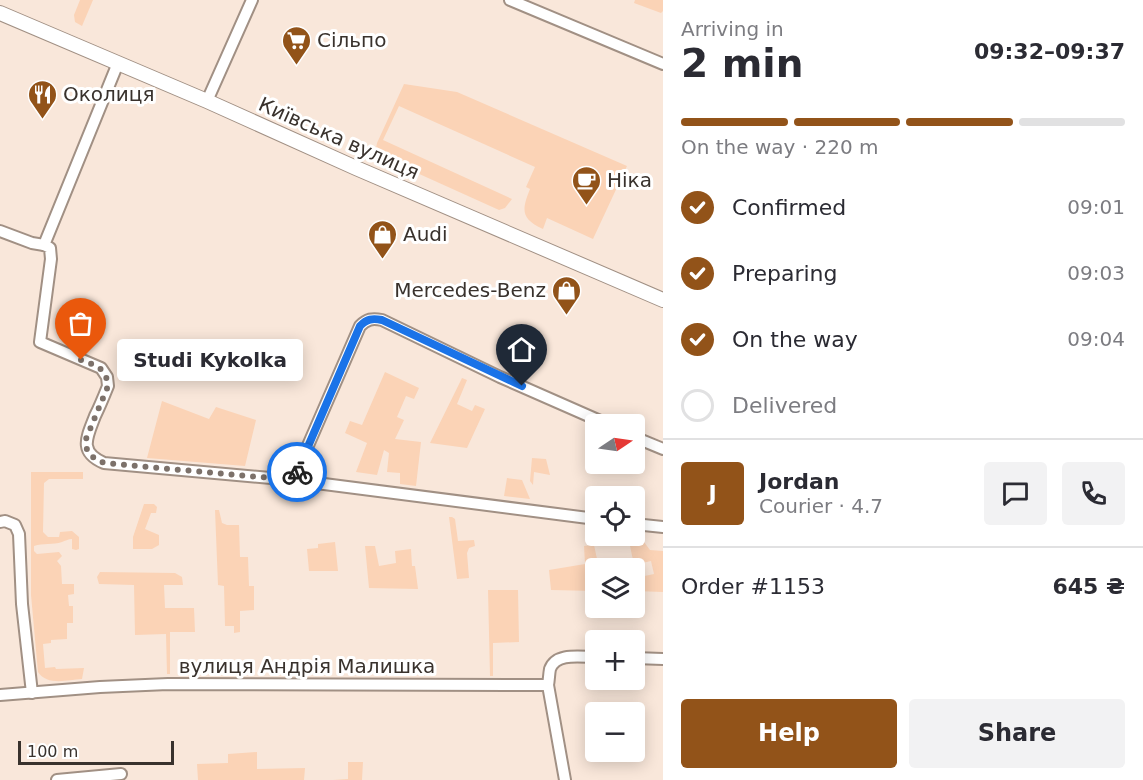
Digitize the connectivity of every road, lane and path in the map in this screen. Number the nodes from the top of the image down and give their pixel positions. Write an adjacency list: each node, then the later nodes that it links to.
1 (252, 0): 6 (street)
2 (510, 0): 5 (street)
3 (0, 13): 4 (main road, Київська вулиця)
4 (118, 63): 6 (main road, Київська вулиця); 8 (street)
5 (663, 64)
6 (207, 101): 9 (main road, Київська вулиця)
7 (0, 231): 8 (street)
8 (44, 245): 13 (street)
9 (663, 300)
10 (585, 414): 13 (street)
11 (645, 442): 12 (street)
12 (663, 449)
13 (293, 480): 14 (street)
14 (585, 518)
15 (0, 522): 22 (street)
16 (645, 525): 17 (street)
17 (663, 527)
18 (585, 657): 21 (street)
19 (645, 658): 20 (street)
20 (663, 659)
21 (548, 685): 22 (street, вулиця Андрія Малишка); 26 (street)
22 (32, 693): 23 (street, вулиця Андрія Малишка)
23 (0, 695)
24 (121, 774): 25 (street)
25 (57, 780)
26 (565, 780)

